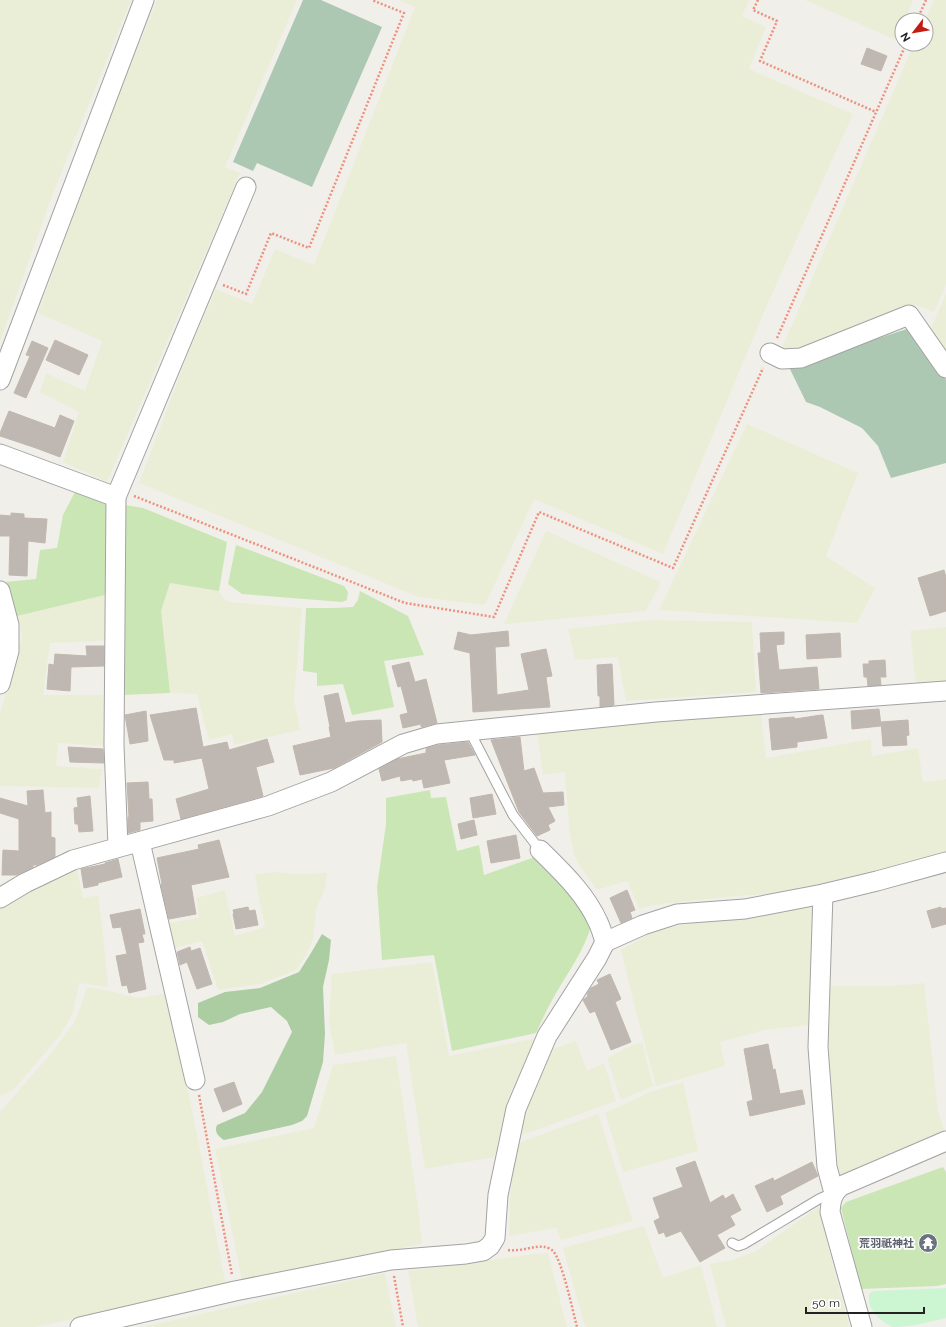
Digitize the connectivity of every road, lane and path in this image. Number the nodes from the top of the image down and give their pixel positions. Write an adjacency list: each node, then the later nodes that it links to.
1 (144, 0): 12 (street)
2 (372, 0): 9 (path)
3 (758, 0): 7 (path)
4 (926, 0): 5 (path)
5 (921, 12)
6 (902, 52): 7 (path)
7 (876, 112): 10 (path)
8 (246, 187): 9 (street)
9 (208, 278): 14 (street)
10 (770, 353): 11 (street); 14 (path)
11 (946, 368)
12 (0, 380)
13 (0, 454): 14 (street)
14 (116, 497): 20 (street)
15 (0, 591): 16 (street)
16 (0, 684)
17 (946, 691): 18 (street)
18 (469, 730): 19 (street); 21 (lane)
19 (140, 842): 20 (street); 26 (street)
20 (118, 847): 24 (street)
21 (540, 850): 25 (street)
22 (946, 862): 23 (street)
23 (823, 894): 25 (street); 28 (street)
24 (0, 898)
25 (605, 942): 30 (street)
26 (195, 1080): 32 (path)
27 (946, 1141): 28 (street)
28 (834, 1193): 29 (lane); 36 (street)
29 (732, 1243)
30 (490, 1246): 31 (street); 35 (path)
31 (391, 1260): 32 (street); 34 (path)
32 (235, 1291): 33 (street)
33 (80, 1327)
34 (403, 1327)
35 (577, 1327)
36 (862, 1327)

